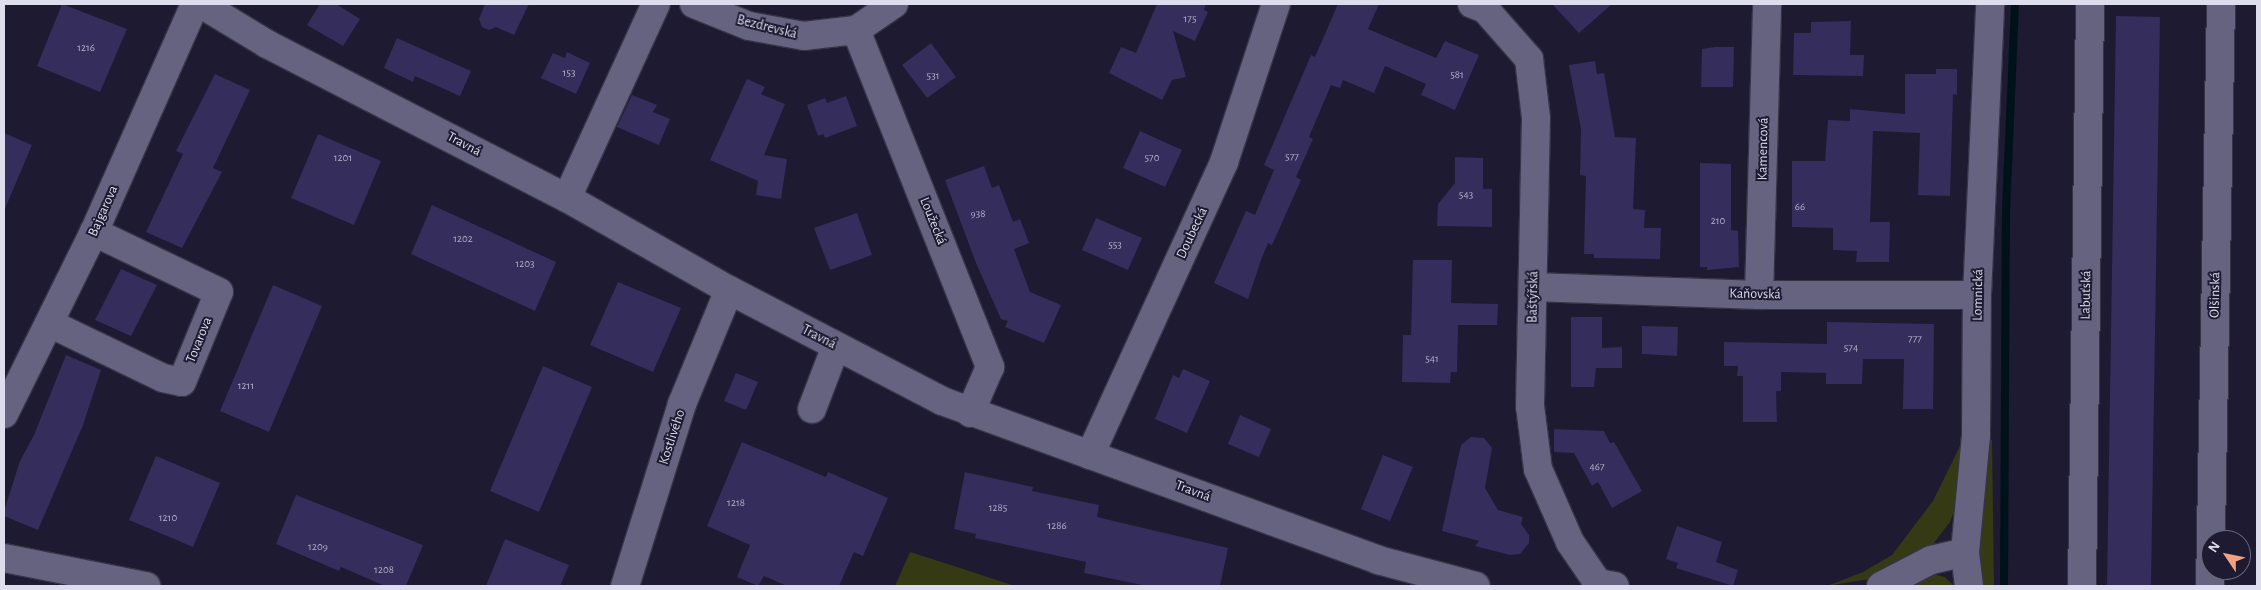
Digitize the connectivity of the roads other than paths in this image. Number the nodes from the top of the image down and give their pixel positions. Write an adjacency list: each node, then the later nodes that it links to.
1 (195, 4): 14 (street, Bajgarova)
2 (200, 4): 13 (street, Travná)
3 (656, 4): 13 (street)
4 (694, 4): 12 (street, Bezdrevská)
5 (894, 4): 12 (street, Bezdrevská)
6 (1276, 4): 24 (street, Doubecká)
7 (1472, 4): 15 (street, Baštýřská)
8 (1767, 4): 17 (street, Kamencová)
9 (1990, 4): 18 (street, Lomnická)
10 (2090, 4): 33 (street, Labuťská)
11 (2221, 4): 34 (street, Olšinská)
12 (856, 30): 22 (street, Loužecká)
13 (567, 198): 16 (street, Travná)
14 (94, 232): 19 (street, Bajgarova); 19 (street, Tovarova)
15 (1533, 286): 17 (street, Kaňovská); 30 (street, Baštýřská)
16 (728, 290): 20 (street, Travná); 28 (street, Kostlivého)
17 (1760, 295): 18 (street, Kaňovská)
18 (1978, 295): 25 (street, Lomnická)
19 (51, 324): 23 (street, Bajgarova)
20 (836, 346): 21 (street); 22 (street, Travná)
21 (812, 409)
22 (970, 413): 24 (street, Travná)
23 (4, 414)
24 (1090, 455): 29 (street, Travná)
25 (1964, 552): 31 (street); 32 (street, Lomnická)
26 (4, 558): 27 (street)
27 (146, 586)
28 (624, 586)
29 (1476, 586)
30 (1615, 586)
31 (1881, 586)
32 (1969, 586)
33 (2082, 586)
34 (2210, 586)

